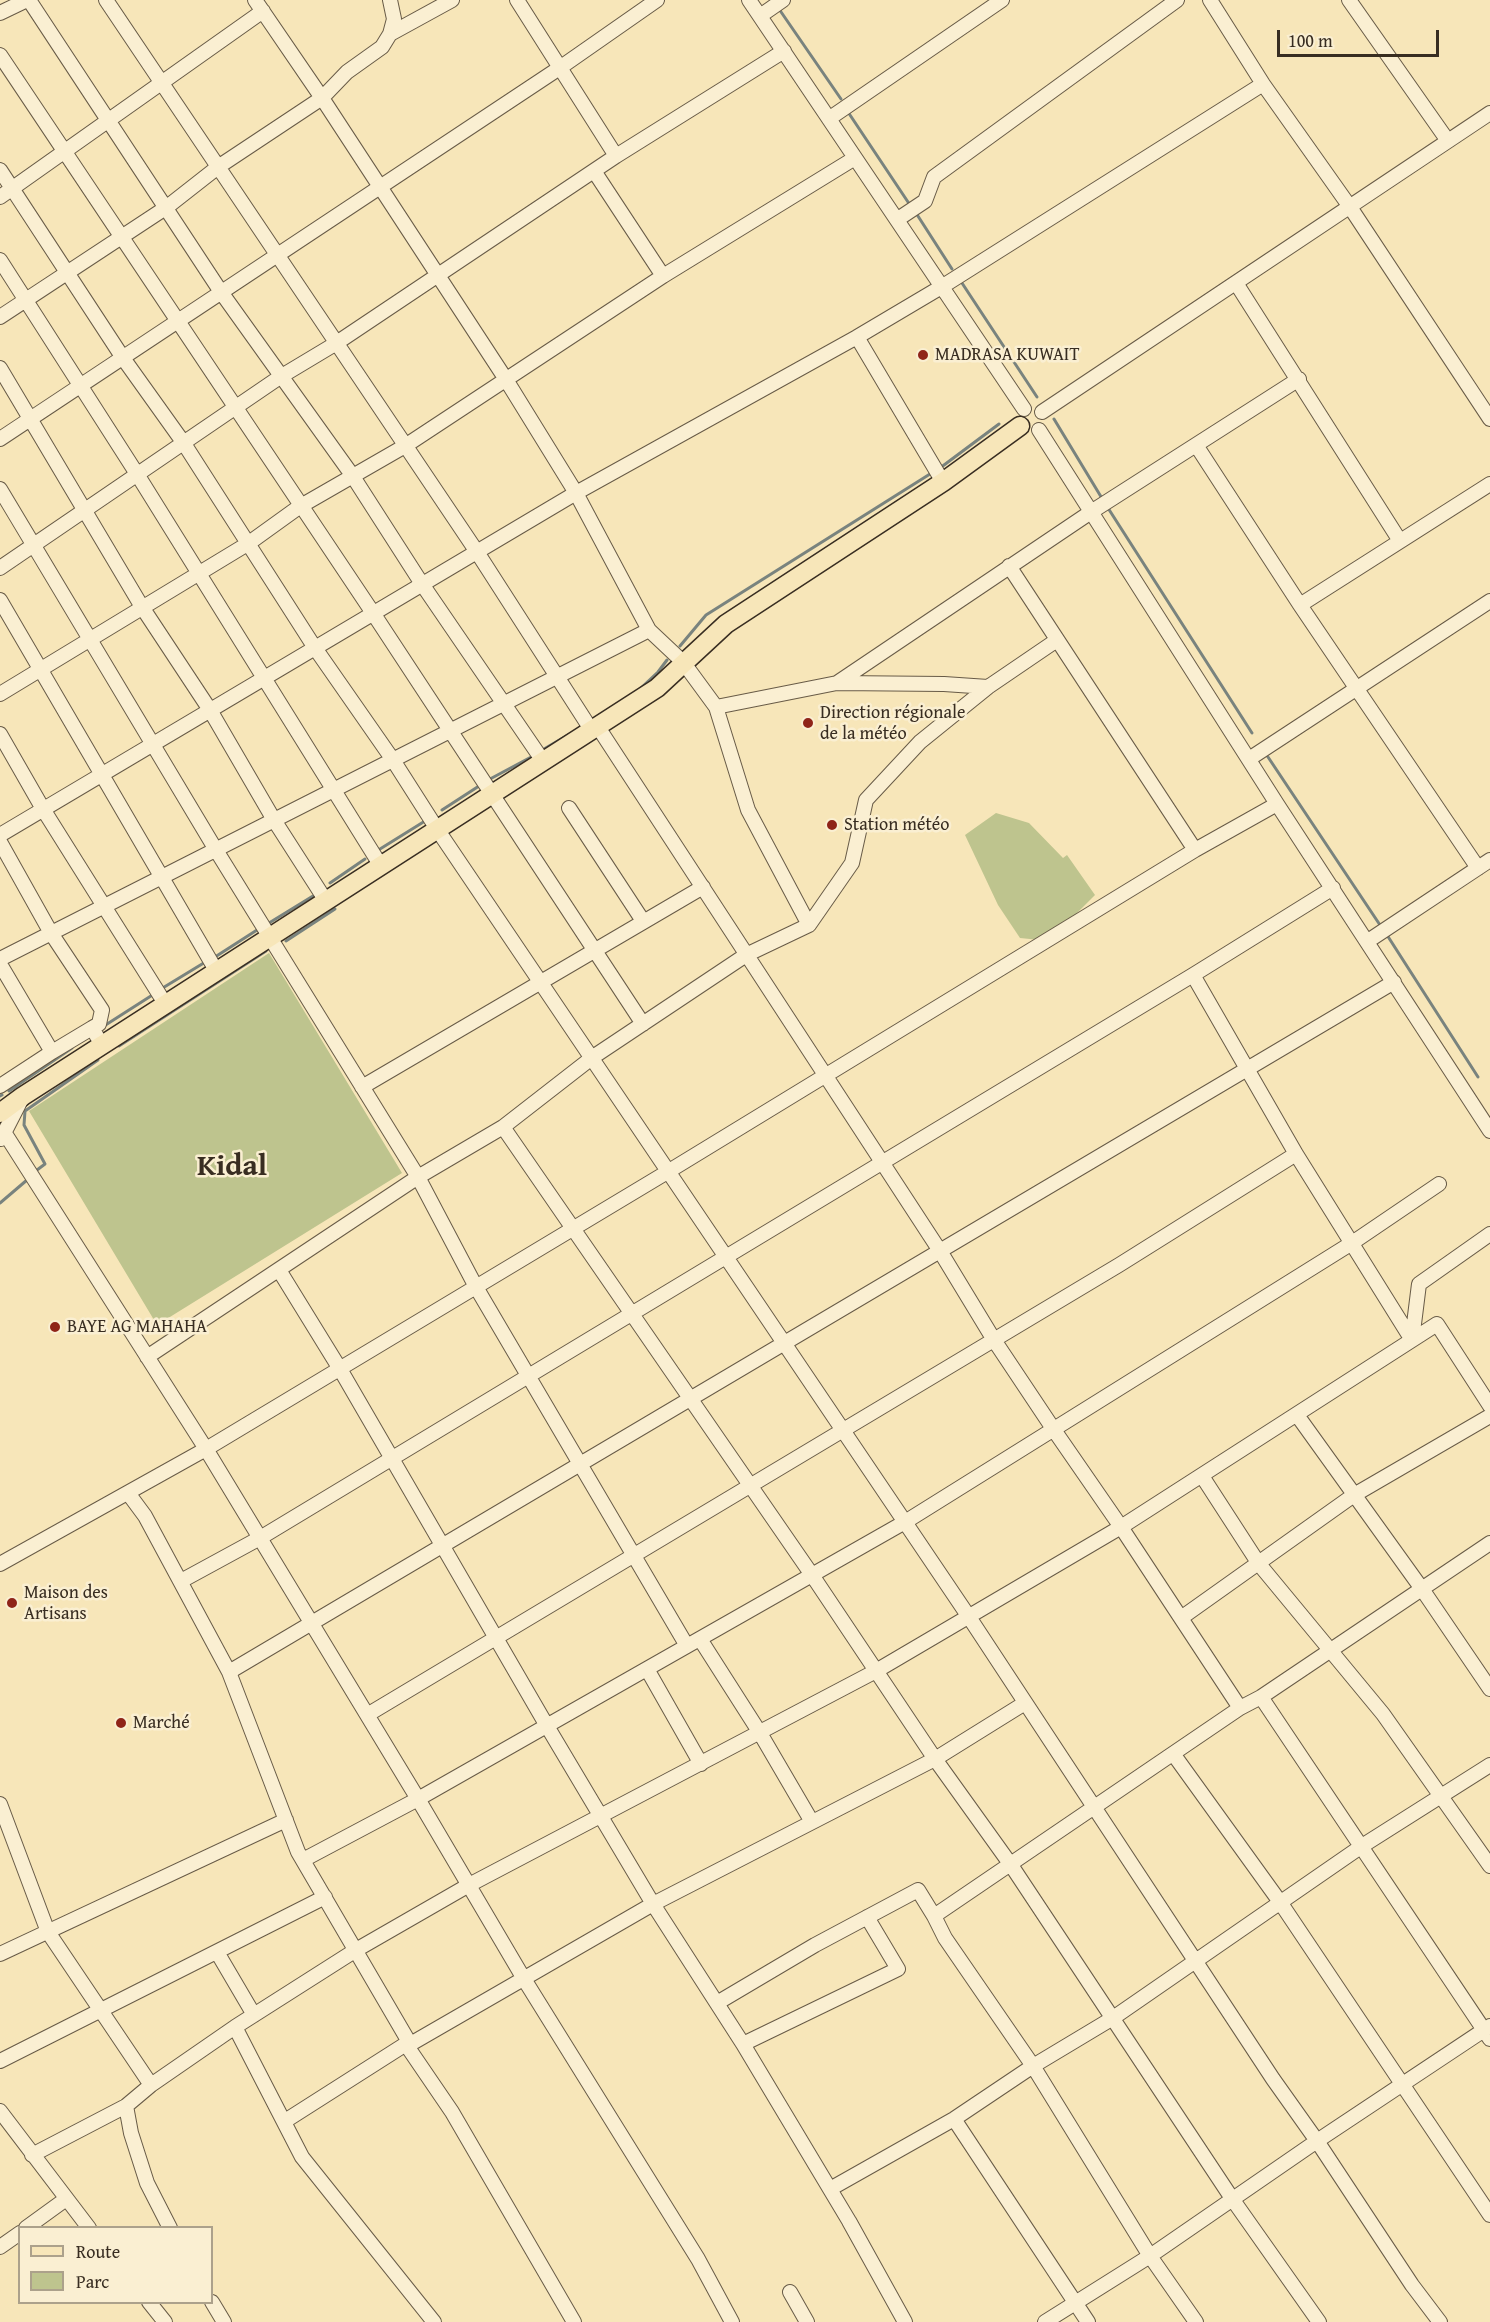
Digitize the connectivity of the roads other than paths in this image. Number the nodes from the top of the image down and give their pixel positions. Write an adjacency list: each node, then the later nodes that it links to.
1 (28, 0): 14 (street); 25 (street)
2 (106, 0): 20 (street)
3 (390, 0): 16 (street)
4 (452, 0): 16 (street)
5 (517, 0): 19 (street)
6 (657, 0): 19 (street)
7 (749, 0): 15 (street)
8 (783, 0): 15 (street)
9 (1002, 0): 24 (street)
10 (1177, 0): 38 (street)
11 (1210, 0): 21 (street)
12 (1349, 0): 26 (street)
13 (259, 6): 20 (street); 22 (street)
14 (0, 13)
15 (760, 16): 17 (street)
16 (390, 34): 22 (street)
17 (784, 51): 24 (street); 28 (street)
18 (0, 55): 27 (street)
19 (561, 67): 28 (street); 33 (street)
20 (162, 83): 25 (street); 30 (street)
21 (1263, 84): 37 (street); 46 (street)
22 (322, 98): 30 (street); 33 (street)
23 (1490, 113): 26 (street)
24 (830, 118): 29 (street)
25 (110, 119): 27 (street); 36 (street)
26 (1448, 141): 37 (street)
27 (63, 151): 34 (street); 39 (street)
28 (616, 156): 32 (street)
29 (855, 158): 38 (street); 44 (street)
30 (218, 166): 36 (street); 40 (street)
31 (0, 170): 34 (street)
32 (594, 171): 43 (street); 44 (street)
33 (379, 186): 40 (street); 43 (street)
34 (13, 189): 35 (street); 42 (street)
35 (0, 197)
36 (166, 207): 39 (street); 47 (street)
37 (1350, 207): 45 (street); 63 (street)
38 (898, 219): 46 (street)
39 (122, 235): 42 (street); 50 (street)
40 (277, 255): 47 (street); 52 (street)
41 (0, 260): 48 (street)
42 (68, 273): 48 (street); 53 (street)
43 (438, 275): 52 (street); 56 (street)
44 (663, 276): 56 (street)
45 (1236, 283): 57 (street); 60 (street)
46 (943, 286): 51 (street); 61 (street)
47 (221, 292): 50 (street); 55 (street)
48 (26, 300): 49 (street); 58 (street)
49 (0, 317)
50 (178, 321): 53 (street); 59 (street)
51 (857, 337): 71 (street); 74 (street)
52 (335, 344): 55 (street); 68 (street)
53 (123, 358): 58 (street); 66 (street)
54 (0, 368): 62 (street)
55 (280, 377): 59 (street); 70 (street)
56 (505, 378): 68 (street); 74 (street)
57 (1299, 379): 67 (street); 78 (street)
58 (80, 387): 62 (street); 69 (street)
59 (235, 407): 66 (street); 75 (street)
60 (1042, 412): 61 (street); 64 (street)
61 (1022, 417): 64 (street); 71 (main road)
62 (30, 419): 65 (street); 76 (street)
63 (1490, 419)
64 (1039, 430): 77 (street)
65 (0, 439)
66 (183, 442): 69 (street); 79 (street)
67 (1196, 445): 77 (street); 88 (street)
68 (405, 446): 70 (street); 81 (street)
69 (137, 474): 76 (street); 84 (street)
70 (352, 475): 75 (street); 85 (street)
71 (943, 482): 95 (main road)
72 (1490, 484): 78 (street)
73 (0, 489): 80 (street)
74 (576, 493): 81 (street); 91 (street)
75 (299, 507): 79 (street); 90 (street)
76 (84, 510): 80 (street); 89 (street)
77 (1091, 512): 82 (street); 110 (street)
78 (1400, 541): 88 (street)
79 (249, 543): 84 (street); 94 (street)
80 (35, 544): 83 (street); 93 (street)
81 (477, 552): 85 (street); 97 (street)
82 (1009, 566): 92 (street); 99 (street)
83 (0, 568)
84 (199, 573): 89 (street); 98 (street)
85 (422, 584): 90 (street); 103 (street)
86 (0, 600): 96 (street)
87 (1490, 601): 101 (street)
88 (1300, 605): 101 (street)
89 (142, 607): 93 (street); 105 (street)
90 (373, 614): 94 (street); 107 (street)
91 (650, 630): 95 (street); 97 (street)
92 (1057, 640): 100 (street); 124 (street)
93 (90, 641): 96 (street); 109 (street)
94 (315, 648): 98 (street); 111 (street)
95 (683, 662): 104 (street); 106 (main road)
96 (42, 669): 102 (street); 113 (street)
97 (557, 677): 103 (street); 106 (street)
98 (265, 678): 105 (street); 114 (street)
99 (837, 683): 100 (street); 104 (street)
100 (988, 687): 133 (street)
101 (1356, 688): 110 (street); 125 (street)
102 (0, 694)
103 (502, 704): 107 (street); 112 (street)
104 (716, 707): 133 (street)
105 (210, 710): 109 (street); 119 (street)
106 (595, 729): 112 (main road); 128 (street)
107 (449, 732): 111 (street); 115 (street)
108 (0, 734): 118 (street)
109 (153, 744): 113 (street); 123 (street)
110 (1249, 759): 116 (street)
111 (393, 760): 114 (street); 120 (street)
112 (543, 761): 115 (main road)
113 (101, 775): 118 (street); 127 (street)
114 (334, 790): 119 (street); 126 (street)
115 (491, 795): 120 (main road); 137 (street)
116 (1277, 804): 124 (street); 129 (street)
117 (569, 808): 132 (street)
118 (43, 809): 121 (street); 131 (street)
119 (274, 820): 123 (street); 130 (street)
120 (437, 829): 126 (main road); 143 (street)
121 (0, 835)
122 (0, 842): 134 (street)
123 (216, 850): 127 (street); 135 (street)
124 (1195, 850): 152 (street)
125 (1484, 864): 136 (street)
126 (381, 866): 130 (main road)
127 (163, 876): 131 (street); 141 (street)
128 (703, 888): 132 (street); 138 (street)
129 (1333, 888): 136 (street); 142 (street)
130 (326, 901): 135 (main road)
131 (105, 906): 134 (street); 145 (street)
132 (643, 921): 137 (street)
133 (809, 925): 138 (street)
134 (51, 933): 139 (street); 147 (street)
135 (269, 937): 141 (main road); 154 (street)
136 (1368, 940): 144 (street)
137 (595, 951): 143 (street); 146 (street)
138 (746, 955): 146 (street); 152 (street)
139 (0, 959)
140 (0, 964): 149 (street)
141 (217, 972): 145 (main road)
142 (1193, 975): 151 (street); 160 (street)
143 (542, 982): 150 (street); 154 (street)
144 (1394, 982): 151 (street); 157 (street)
145 (166, 1005): 148 (main road)
146 (643, 1024): 150 (street)
147 (92, 1028): 148 (street); 149 (street)
148 (102, 1045): 155 (main road)
149 (52, 1052): 153 (street)
150 (593, 1057): 156 (street); 161 (street)
151 (1248, 1070): 159 (street); 167 (street)
152 (825, 1075): 160 (street); 161 (street)
153 (0, 1085): 155 (street)
154 (362, 1087): 162 (street)
155 (12, 1104): 158 (street)
156 (503, 1127): 162 (street); 164 (street)
157 (1490, 1131)
158 (1, 1135): 175 (street)
159 (1296, 1154): 166 (street); 172 (street)
160 (882, 1162): 167 (street); 168 (street)
161 (669, 1171): 164 (street); 168 (street)
162 (418, 1177): 169 (street); 170 (street)
163 (1439, 1184): 166 (street)
164 (573, 1228): 170 (street); 171 (street)
165 (1490, 1234): 173 (street)
166 (1352, 1243): 173 (street); 183 (street)
167 (940, 1251): 172 (street); 174 (street)
168 (726, 1256): 171 (street); 174 (street)
169 (279, 1269): 175 (street); 176 (street)
170 (476, 1287): 176 (street); 177 (street)
171 (632, 1313): 177 (street); 178 (street)
172 (994, 1340): 182 (street); 183 (street)
173 (1412, 1340): 179 (street); 180 (street)
174 (785, 1343): 178 (street); 182 (street)
175 (147, 1357): 184 (street)
176 (340, 1369): 184 (street); 185 (street)
177 (528, 1375): 185 (street); 186 (street)
178 (691, 1399): 186 (street); 188 (street)
179 (1490, 1406)
180 (1297, 1415): 187 (street); 190 (street)
181 (1490, 1416): 190 (street)
182 (843, 1430): 188 (street); 191 (street)
183 (1053, 1430): 191 (street); 192 (street)
184 (206, 1449): 189 (street); 193 (street)
185 (392, 1458): 193 (street); 195 (street)
186 (581, 1465): 195 (street); 196 (street)
187 (1202, 1476): 192 (street); 198 (street)
188 (751, 1486): 196 (street); 199 (street)
189 (128, 1493): 197 (street); 200 (street)
190 (1354, 1495): 198 (street); 201 (street)
191 (905, 1522): 199 (street); 202 (street)
192 (1121, 1527): 202 (street); 203 (street)
193 (260, 1538): 200 (street); 204 (street)
194 (1490, 1543): 201 (street)
195 (443, 1546): 204 (street); 205 (street)
196 (634, 1555): 205 (street); 207 (street)
197 (0, 1564)
198 (1259, 1564): 203 (street); 208 (street)
199 (812, 1575): 206 (street); 210 (street)
200 (181, 1581): 211 (street)
201 (1422, 1589): 208 (street); 212 (street)
202 (969, 1617): 210 (street); 214 (street)
203 (1181, 1618): 215 (street)
204 (312, 1624): 211 (street); 216 (street)
205 (496, 1638): 216 (street); 217 (street)
206 (700, 1639): 207 (street); 218 (street)
207 (687, 1646): 209 (street)
208 (1329, 1649): 213 (street); 223 (street)
209 (647, 1669): 217 (street); 221 (street)
210 (876, 1671): 218 (street); 220 (street)
211 (229, 1672): 228 (street)
212 (1490, 1689)
213 (1261, 1696): 215 (street); 231 (street)
214 (1025, 1703): 220 (street); 226 (street)
215 (1240, 1708): 219 (street)
216 (367, 1715): 224 (street)
217 (547, 1726): 224 (street); 227 (street)
218 (760, 1732): 221 (street); 229 (street)
219 (1174, 1755): 226 (street); 237 (street)
220 (935, 1759): 229 (street); 233 (street)
221 (701, 1764): 227 (street)
222 (1490, 1765): 223 (street)
223 (1443, 1796): 231 (street); 234 (street)
224 (418, 1799): 232 (street); 235 (street)
225 (0, 1804): 230 (street)
226 (1096, 1807): 233 (street); 245 (street)
227 (602, 1815): 235 (street); 238 (street)
228 (286, 1820): 232 (street); 241 (street)
229 (812, 1822): 238 (street)
230 (4, 1827): 241 (street)
231 (1362, 1846): 237 (street); 252 (street)
232 (303, 1860): 236 (street)
233 (1011, 1865): 239 (street); 250 (street)
234 (1490, 1866)
235 (469, 1885): 242 (street); 246 (street)
236 (326, 1897): 242 (street); 243 (street)
237 (1280, 1902): 245 (street); 258 (street)
238 (653, 1904): 246 (street); 247 (street)
239 (934, 1916): 240 (street); 256 (street)
240 (867, 1917): 247 (street); 254 (street)
241 (48, 1932): 244 (street); 248 (street)
242 (356, 1950): 249 (street); 253 (street)
243 (217, 1952): 248 (street); 249 (street)
244 (0, 1954)
245 (1195, 1960): 250 (street); 263 (street)
246 (524, 1979): 253 (street); 283 (street)
247 (717, 2003): 254 (street)
248 (102, 2011): 255 (street); 257 (street)
249 (254, 2015): 251 (street)
250 (1113, 2018): 256 (street); 267 (street)
251 (235, 2027): 257 (street); 262 (street)
252 (1488, 2032): 258 (street)
253 (408, 2044): 262 (street); 279 (street)
254 (743, 2044): 265 (street)
255 (0, 2061)
256 (1033, 2066): 261 (street); 274 (street)
257 (151, 2085): 259 (street)
258 (1403, 2085): 263 (street); 268 (street)
259 (126, 2106): 264 (street); 271 (street)
260 (0, 2111): 264 (street)
261 (954, 2119): 265 (street); 278 (street)
262 (285, 2121): 282 (street)
263 (1317, 2141): 267 (street); 290 (street)
264 (33, 2156): 266 (street)
265 (830, 2188): 285 (street)
266 (66, 2199): 269 (street); 270 (street)
267 (1233, 2200): 274 (street); 289 (street)
268 (1490, 2215)
269 (29, 2226)
270 (87, 2226)
271 (169, 2226)
272 (18, 2234): 273 (street)
273 (0, 2247)
274 (1150, 2256): 278 (street); 288 (street)
275 (790, 2292): 284 (street)
276 (151, 2304): 280 (street)
277 (213, 2304): 281 (street)
278 (1075, 2304): 286 (street); 287 (street)
279 (571, 2321)
280 (165, 2322)
281 (224, 2322)
282 (434, 2322)
283 (732, 2322)
284 (807, 2322)
285 (905, 2322)
286 (1046, 2322)
287 (1088, 2322)
288 (1196, 2322)
289 (1319, 2322)
290 (1440, 2322)

